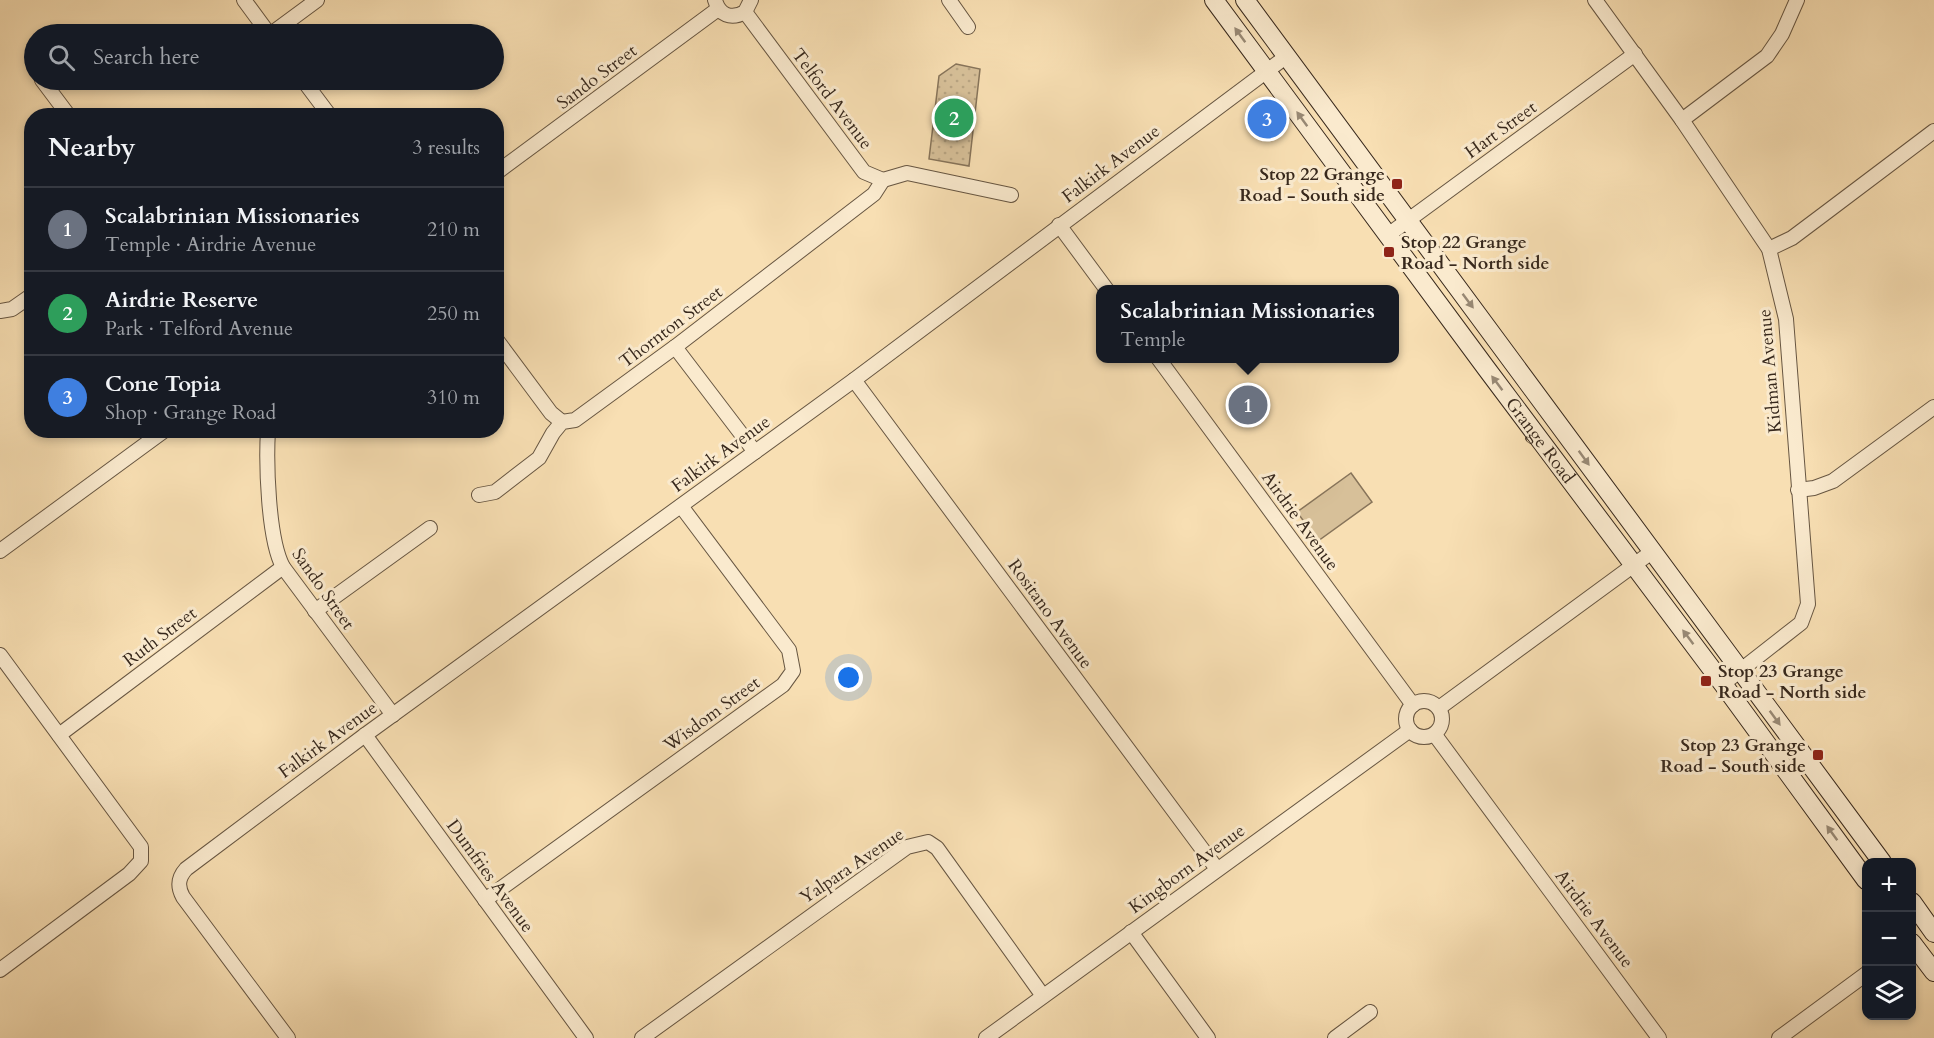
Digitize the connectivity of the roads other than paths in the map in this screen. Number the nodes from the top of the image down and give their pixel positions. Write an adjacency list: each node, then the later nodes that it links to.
1 (244, 0): 10 (street)
2 (317, 0): 11 (street)
3 (949, 0): 12 (street)
4 (1214, 0): 15 (main road, Grange Road, one-way to 4)
5 (1245, 0): 14 (main road, Grange Road)
6 (1595, 0): 13 (street, Kidman Avenue)
7 (1797, 0): 20 (street)
8 (717, 4): 9 (street); 22 (street, Sando Street)
9 (748, 6): 23 (street, Telford Avenue)
10 (262, 24)
11 (284, 24)
12 (968, 27)
13 (1635, 54): 20 (street, Kidman Avenue); 25 (street, Hart Street)
14 (1287, 56): 15 (street, Falkirk Avenue); 25 (main road, Grange Road)
15 (1266, 70): 26 (street, Falkirk Avenue); 27 (main road, Grange Road, one-way to 15)
16 (50, 90): 18 (street)
17 (310, 90): 19 (street)
18 (63, 108)
19 (324, 108)
20 (1682, 120): 28 (street, Kidman Avenue)
21 (1934, 131): 28 (street)
22 (504, 167)
23 (883, 180): 24 (street); 32 (street, Thornton Street)
24 (1011, 195)
25 (1408, 220): 27 (street, Hart Street); 46 (main road, Grange Road, one-way to 46)
26 (1059, 225): 29 (street); 35 (street, Falkirk Avenue)
27 (1388, 235): 47 (main road, Grange Road, one-way to 27)
28 (1769, 249): 41 (street, Kidman Avenue)
29 (1103, 285)
30 (24, 301): 31 (street)
31 (0, 311)
32 (675, 347): 37 (street, Thornton Street); 40 (street)
33 (504, 350): 37 (street)
34 (1162, 363): 53 (street, Airdrie Avenue)
35 (854, 380): 40 (street, Falkirk Avenue); 61 (street, Rositano Avenue)
36 (1934, 407): 41 (street)
37 (562, 422): 42 (street)
38 (154, 438): 45 (street)
39 (268, 438): 48 (street, Sando Street)
40 (755, 452): 43 (street, Falkirk Avenue)
41 (1798, 490): 51 (street, Kidman Avenue)
42 (479, 495)
43 (681, 506): 55 (street, Falkirk Avenue); 63 (street, Wisdom Street)
44 (430, 528): 49 (street)
45 (0, 551)
46 (1653, 551): 47 (street); 51 (main road, Grange Road)
47 (1634, 564): 52 (main road, Grange Road, one-way to 47); 54 (street)
48 (283, 567): 49 (street, Sando Street); 57 (street, Ruth Street)
49 (315, 611): 55 (street, Sando Street)
50 (2, 663): 57 (street)
51 (1740, 670): 52 (street, Kidman Avenue); 60 (main road, Grange Road, one-way to 60)
52 (1723, 684): 62 (main road, Grange Road, one-way to 52)
53 (1413, 705): 54 (street); 56 (street)
54 (1439, 708): 59 (street)
55 (393, 715): 58 (street, Falkirk Avenue)
56 (1410, 730): 59 (street); 61 (street, Kingborn Avenue)
57 (59, 735): 69 (street)
58 (364, 735): 63 (street, Dumfries Avenue); 74 (street, Falkirk Avenue)
59 (1435, 735): 80 (street, Airdrie Avenue)
60 (1879, 858)
61 (1217, 869): 66 (street, Kingborn Avenue)
62 (1862, 875)
63 (486, 900): 75 (street, Dumfries Avenue)
64 (1916, 908): 65 (main road)
65 (1932, 929): 67 (street)
66 (1131, 932): 72 (street, Kingborn Avenue); 78 (street)
67 (1916, 938)
68 (1916, 948): 70 (main road)
69 (0, 970)
70 (1934, 972)
71 (1862, 977): 81 (street)
72 (1043, 996): 76 (street, Yalpara Avenue); 77 (street, Kingborn Avenue)
73 (1370, 1012): 79 (street)
74 (288, 1038)
75 (586, 1038)
76 (642, 1038)
77 (986, 1038)
78 (1208, 1038)
79 (1335, 1038)
80 (1659, 1038)
81 (1779, 1038)

